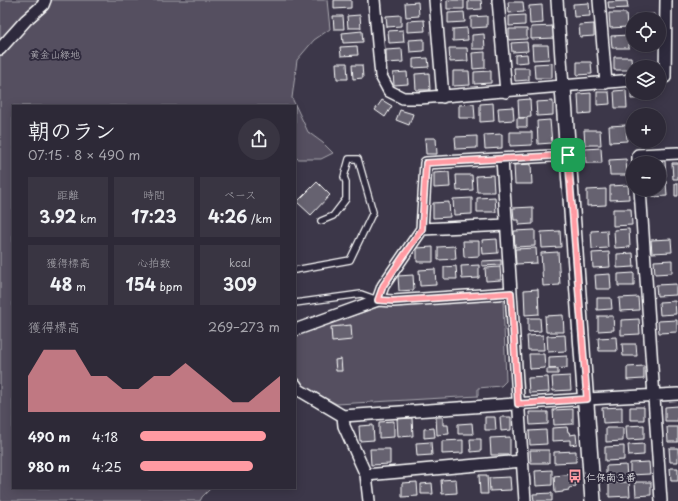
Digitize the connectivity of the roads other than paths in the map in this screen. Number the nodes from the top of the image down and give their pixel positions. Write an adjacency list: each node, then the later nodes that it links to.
1 (45, 0): 8 (street)
2 (374, 0): 14 (street)
3 (435, 0): 14 (street)
4 (498, 0): 13 (street)
5 (557, 0): 12 (street)
6 (599, 0): 11 (street)
7 (666, 0): 9 (street)
8 (0, 49)
9 (665, 60)
10 (626, 81): 11 (street)
11 (606, 83): 12 (street)
12 (563, 87): 13 (street); 16 (street)
13 (506, 92): 14 (street)
14 (443, 96)
15 (678, 153): 17 (street)
16 (568, 155): 18 (street); 31 (street)
17 (638, 156)
18 (502, 158): 21 (street); 22 (street)
19 (640, 196): 30 (street)
20 (321, 221): 23 (lane)
21 (506, 225): 22 (street); 24 (street)
22 (422, 229): 25 (street)
23 (296, 270)
24 (511, 293): 25 (street); 32 (street)
25 (378, 300): 26 (lane); 27 (street)
26 (296, 303)
27 (296, 330)
28 (296, 386): 33 (street)
29 (678, 394): 30 (street)
30 (654, 395): 31 (street); 39 (street)
31 (587, 399): 32 (street); 38 (street)
32 (518, 404): 33 (street); 34 (street)
33 (344, 416): 35 (street)
34 (522, 461): 35 (street); 37 (street)
35 (366, 475): 36 (street)
36 (369, 501)
37 (525, 501)
38 (593, 501)
39 (661, 501)

